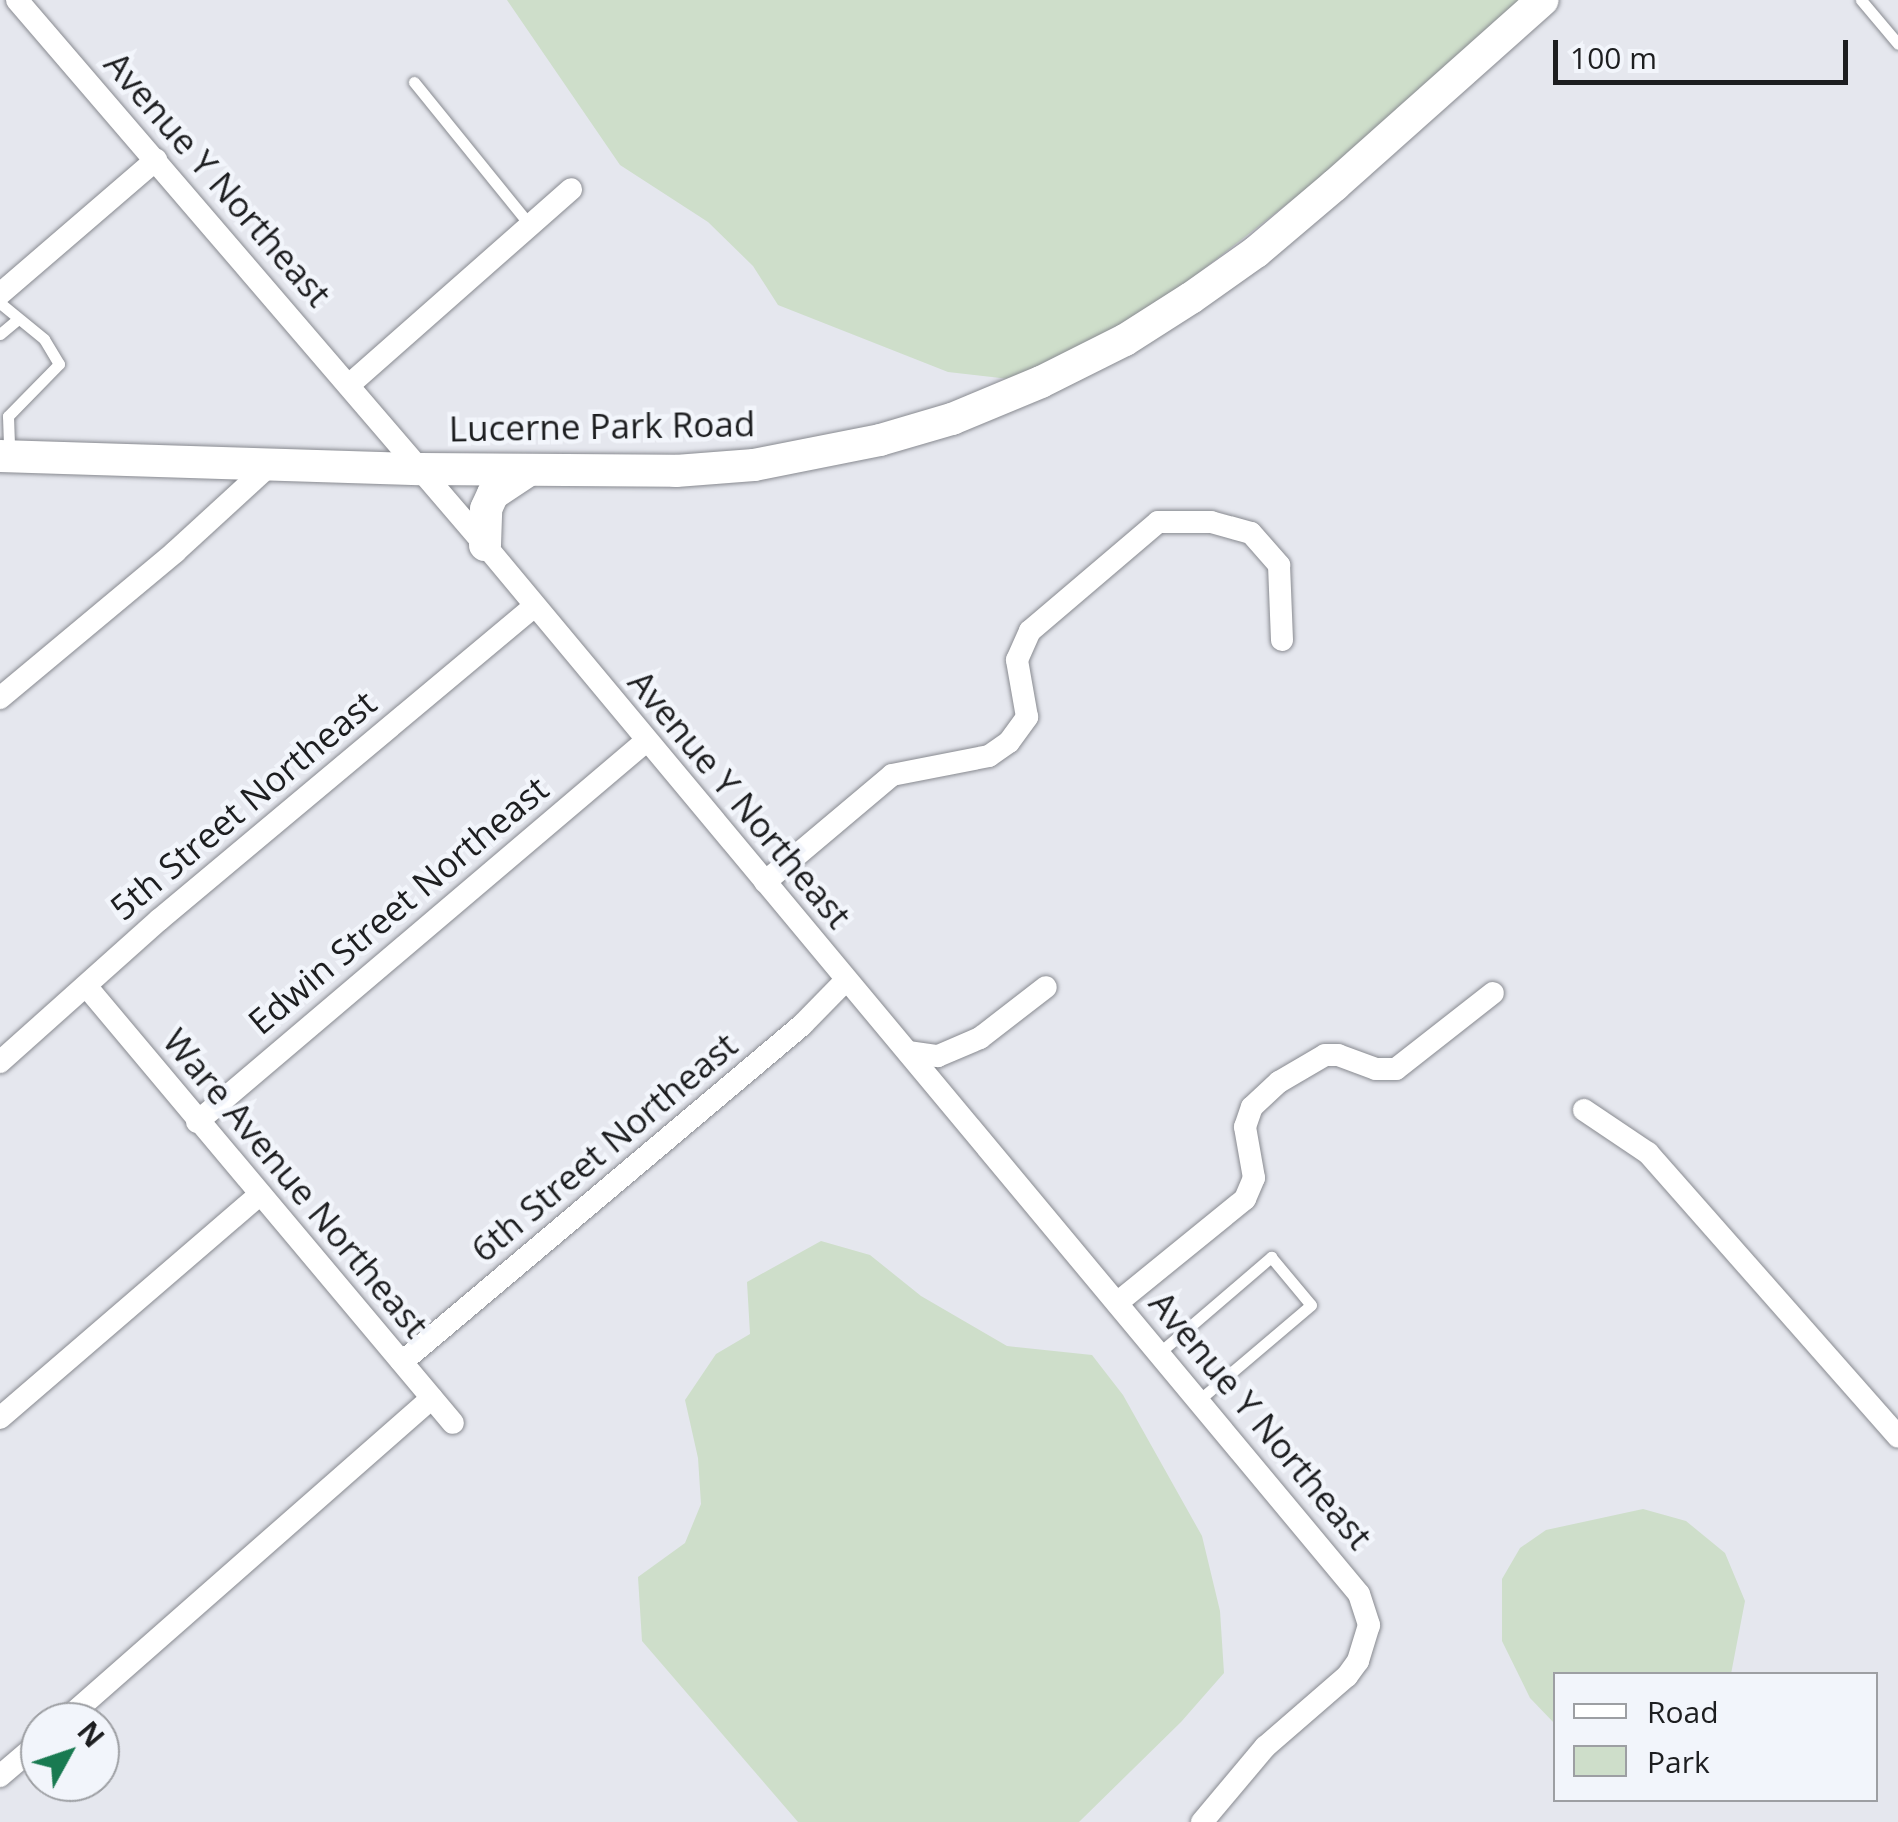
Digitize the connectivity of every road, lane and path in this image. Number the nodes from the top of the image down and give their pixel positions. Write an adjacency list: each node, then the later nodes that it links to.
1 (17, 0): 6 (street, Avenue Y Northeast)
2 (1543, 0): 19 (main road, Lucerne Park Road)
3 (1861, 0): 4 (lane)
4 (1898, 44)
5 (414, 82): 8 (lane)
6 (156, 160): 9 (street); 13 (street, Avenue Y Northeast)
7 (571, 189): 8 (street)
8 (530, 226): 13 (street)
9 (0, 294)
10 (0, 304): 11 (lane)
11 (18, 318): 12 (lane); 15 (lane)
12 (0, 334)
13 (349, 386): 18 (street, Avenue Y Northeast)
14 (0, 405): 15 (lane)
15 (8, 416): 16 (lane)
16 (4, 456): 17 (main road, Lucerne Park Road)
17 (270, 465): 18 (main road, Lucerne Park Road); 23 (street)
18 (420, 469): 19 (main road, Lucerne Park Road); 20 (street, Avenue Y Northeast)
19 (528, 470): 20 (main road)
20 (485, 545): 21 (street, Avenue Y Northeast)
21 (534, 606): 24 (street, Avenue Y Northeast); 27 (street, 5th Street Northeast)
22 (1282, 640): 25 (street)
23 (0, 698)
24 (645, 742): 25 (street, Avenue Y Northeast); 33 (street, Edwin Street Northeast)
25 (765, 882): 26 (street, Avenue Y Northeast)
26 (846, 980): 30 (street, Avenue Y Northeast); 37 (street, 6th Street Northeast)
27 (86, 987): 31 (street, 5th Street Northeast); 33 (street, Ware Avenue Northeast)
28 (1046, 987): 30 (street)
29 (1492, 992): 35 (street)
30 (908, 1052): 35 (street, Avenue Y Northeast)
31 (0, 1062)
32 (1584, 1110): 42 (street)
33 (197, 1122): 34 (street, Ware Avenue Northeast)
34 (259, 1195): 37 (street, Ware Avenue Northeast); 40 (street)
35 (1117, 1304): 36 (street, Avenue Y Northeast)
36 (1159, 1352): 39 (street, Avenue Y Northeast); 39 (lane)
37 (402, 1362): 38 (street, Ware Avenue Northeast)
38 (432, 1398): 41 (street, Ware Avenue Northeast); 43 (street)
39 (1200, 1400): 46 (street, Avenue Y Northeast)
40 (0, 1418)
41 (453, 1423)
42 (1898, 1437)
43 (85, 1702)
44 (20, 1759): 45 (street)
45 (0, 1776)
46 (1202, 1822)

